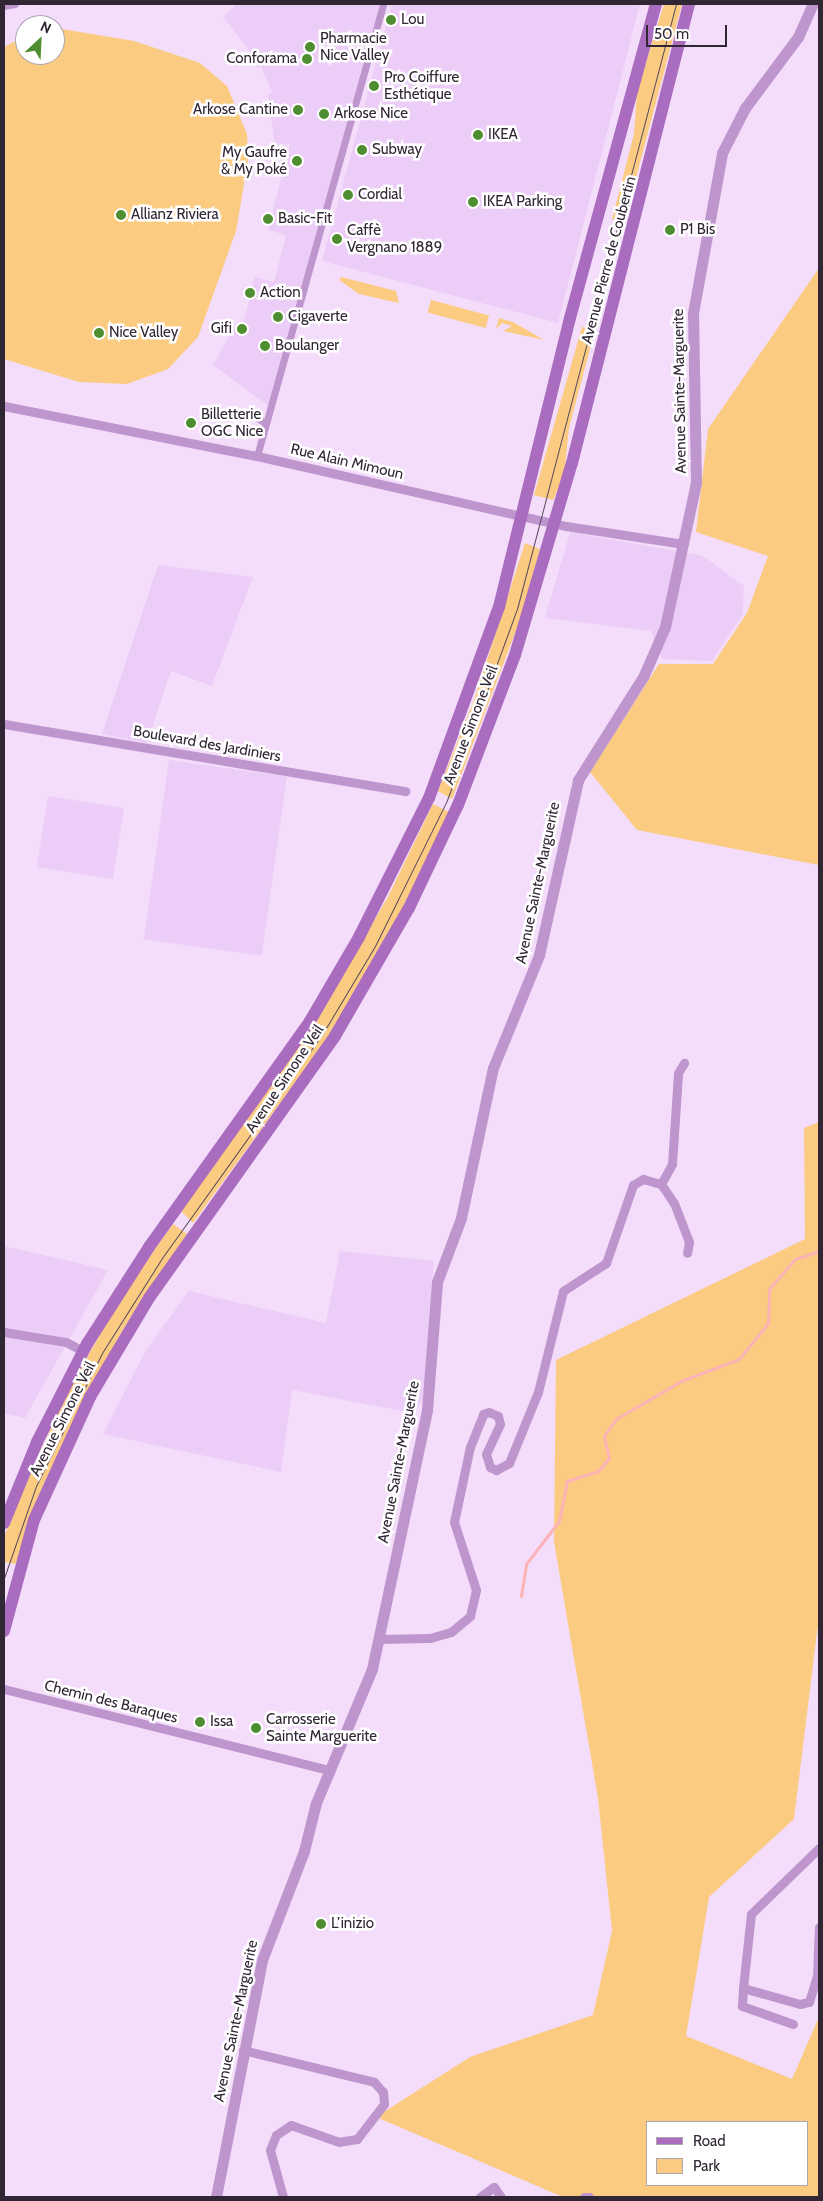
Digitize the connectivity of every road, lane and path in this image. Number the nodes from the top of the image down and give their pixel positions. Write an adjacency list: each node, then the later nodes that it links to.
1 (15, 4): 6 (street)
2 (383, 4): 9 (street)
3 (656, 4): 11 (main road, Avenue Pierre de Coubertin)
4 (688, 4): 12 (main road, Avenue Pierre de Coubertin)
5 (813, 4): 13 (street, Avenue Sainte-Marguerite)
6 (4, 6)
7 (4, 406): 10 (street, Rue Alain Mimoun)
8 (252, 415): 9 (street)
9 (265, 423): 10 (street)
10 (257, 456): 11 (street, Rue Alain Mimoun)
11 (524, 516): 12 (street, Rue Alain Mimoun); 20 (main road, Avenue Simone Veil)
12 (553, 523): 13 (street, Rue Alain Mimoun); 22 (main road, Avenue Simone Veil)
13 (684, 544): 23 (street, Avenue Sainte-Marguerite)
14 (4, 724): 15 (street, Boulevard des Jardiniers)
15 (405, 792)
16 (684, 1063): 17 (street)
17 (661, 1184): 18 (street); 23 (street)
18 (687, 1253)
19 (4, 1332): 20 (street)
20 (82, 1351): 21 (main road, Avenue Simone Veil)
21 (4, 1523)
22 (4, 1631)
23 (379, 1639): 25 (street, Avenue Sainte-Marguerite)
24 (4, 1689): 25 (street, Chemin des Baraques)
25 (329, 1770): 30 (street, Avenue Sainte-Marguerite)
26 (819, 1848): 28 (street)
27 (819, 1928): 28 (street)
28 (743, 1988): 29 (street)
29 (793, 2024)
30 (243, 2050): 31 (street, Avenue Sainte-Marguerite); 32 (street)
31 (216, 2197)
32 (283, 2197)
33 (480, 2197): 34 (street)
34 (501, 2197)
35 (584, 2197): 36 (street)
36 (589, 2197)

